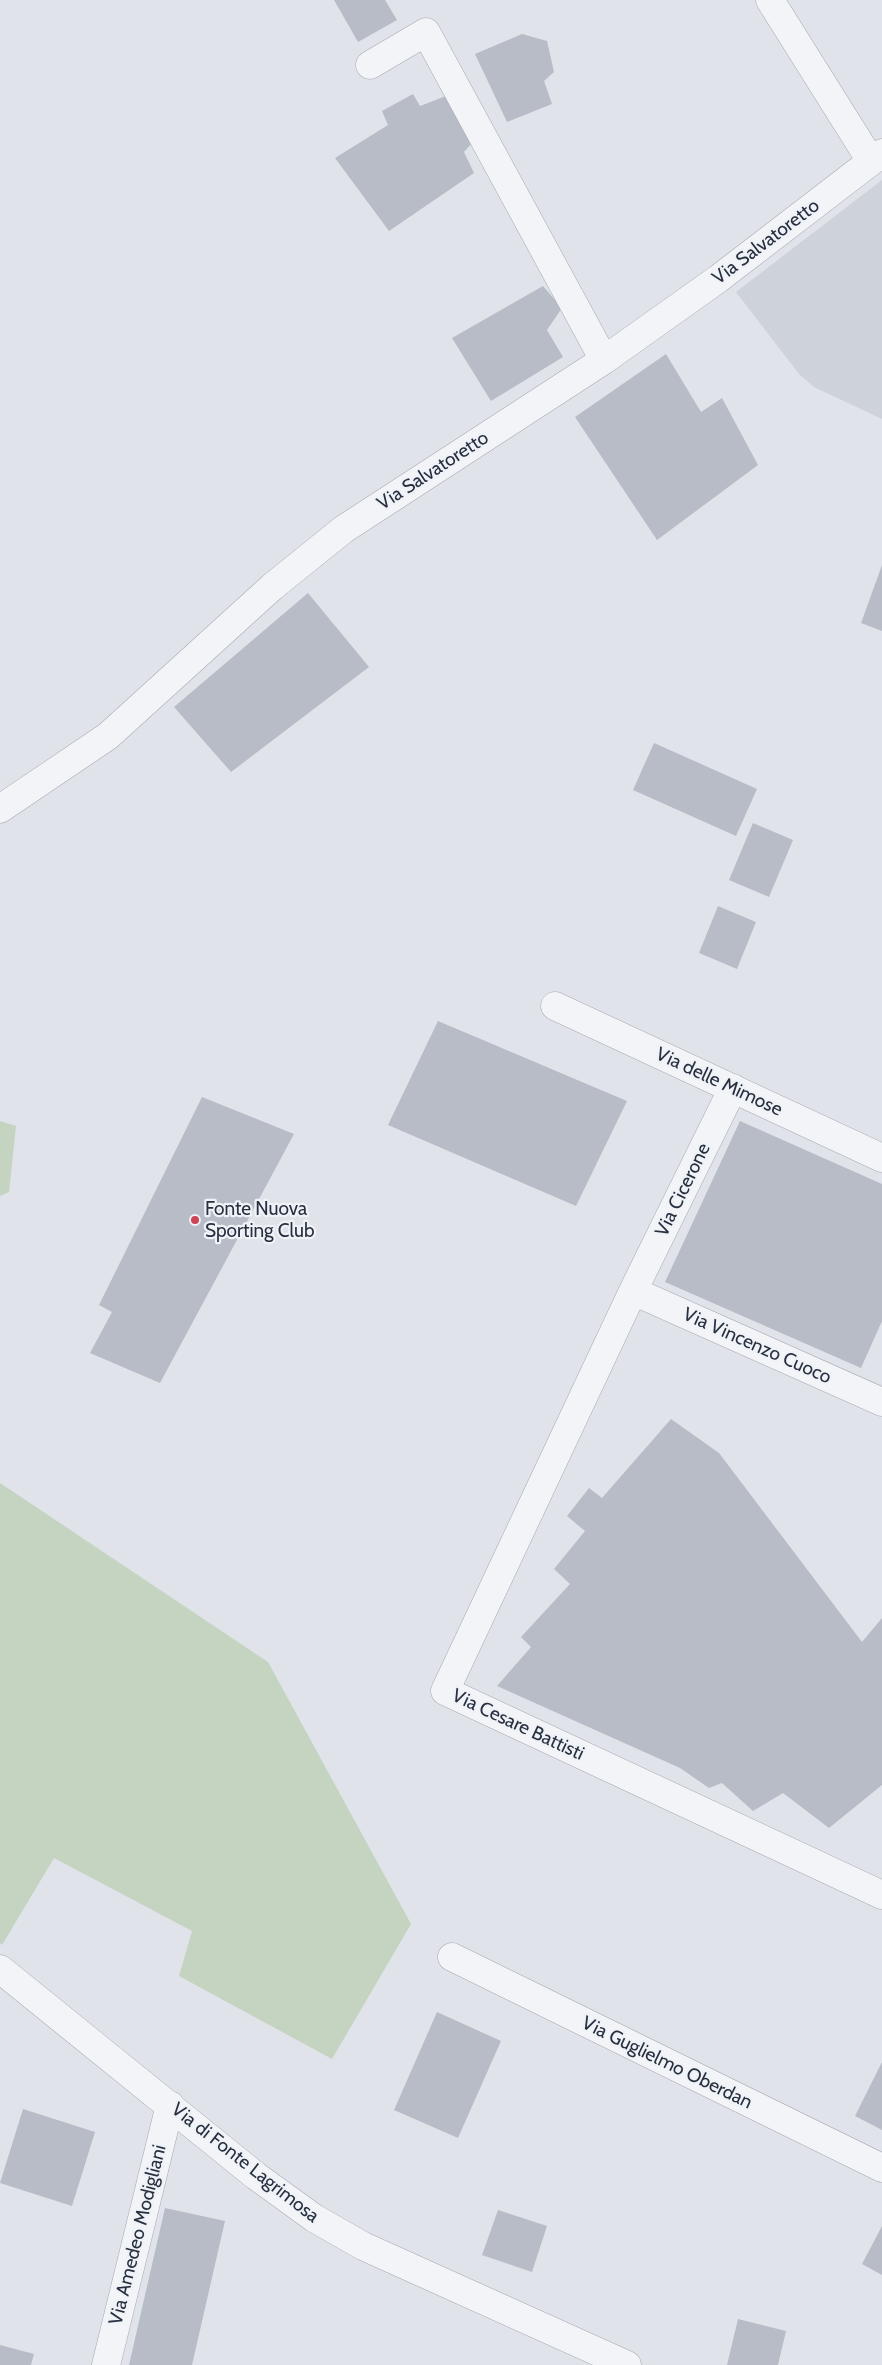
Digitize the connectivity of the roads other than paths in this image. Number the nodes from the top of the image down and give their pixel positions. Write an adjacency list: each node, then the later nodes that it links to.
1 (770, 0): 3 (street)
2 (370, 64): 4 (street)
3 (877, 157): 4 (street, Via Salvatoretto)
4 (604, 360): 5 (street, Via Salvatoretto)
5 (0, 809)
6 (555, 1006): 7 (street, Via delle Mimose)
7 (733, 1088): 8 (street, Via delle Mimose); 9 (street, Via Cicerone)
8 (882, 1158)
9 (633, 1291): 10 (street, Via Vincenzo Cuoco); 11 (street, Via Cesare Battisti)
10 (882, 1402)
11 (882, 1895)
12 (452, 1957): 15 (street, Via Guglielmo Oberdan)
13 (0, 1969): 14 (street, Via di Fonte Lagrimosa)
14 (170, 2105): 16 (street, Via Amedeo Modigliani); 17 (street, Via di Fonte Lagrimosa)
15 (882, 2168)
16 (106, 2365)
17 (627, 2365)

